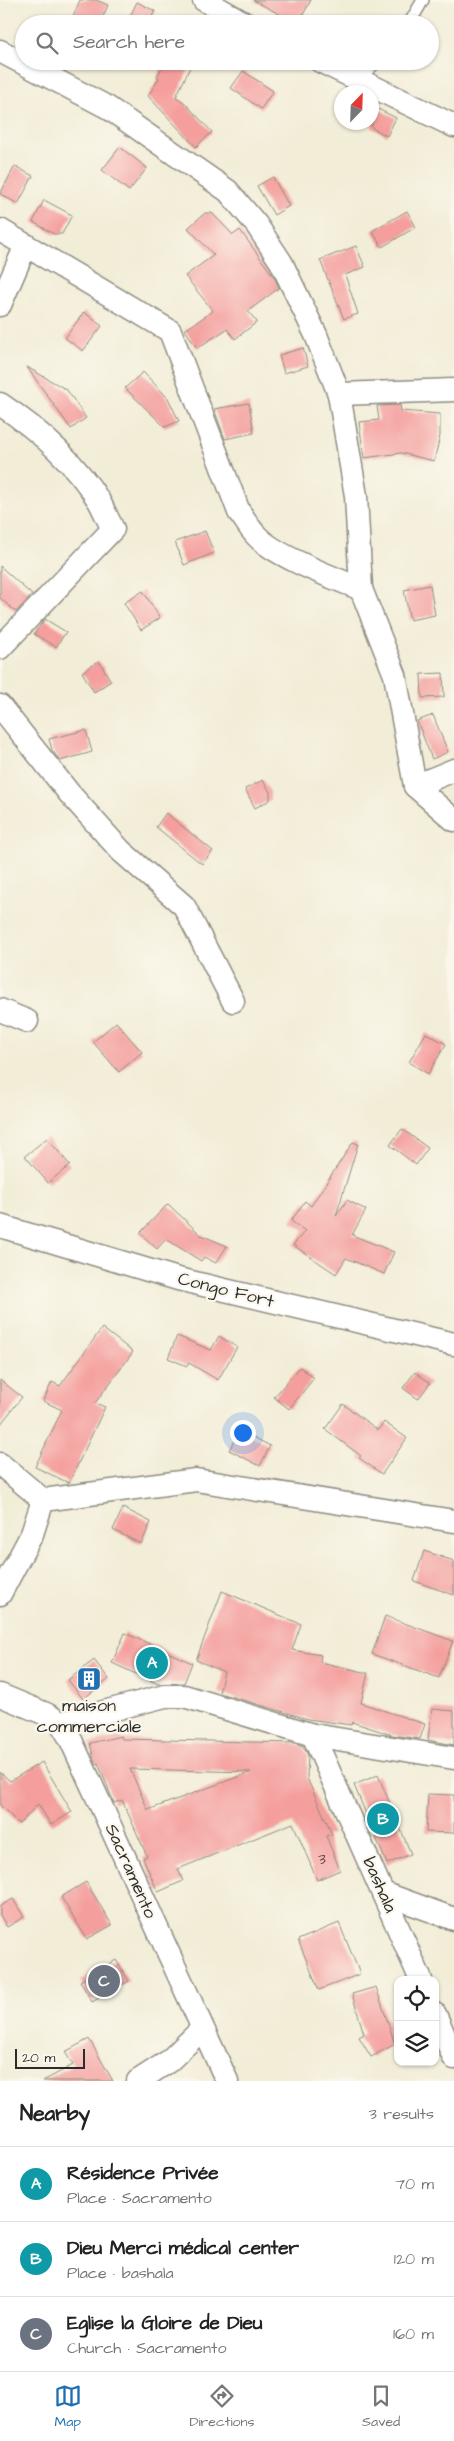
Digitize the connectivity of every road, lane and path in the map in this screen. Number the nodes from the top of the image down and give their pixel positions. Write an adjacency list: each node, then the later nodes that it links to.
1 (204, 0): 3 (street)
2 (423, 0): 4 (lane)
3 (230, 15)
4 (414, 15)
5 (0, 51): 6 (street)
6 (15, 59)
7 (36, 70): 16 (street)
8 (339, 70): 10 (street)
9 (366, 70): 10 (lane)
10 (356, 78): 11 (street)
11 (454, 126)
12 (0, 230): 13 (street)
13 (26, 245): 14 (street); 18 (street)
14 (0, 305)
15 (454, 390): 16 (street)
16 (339, 394): 18 (street)
17 (0, 404): 19 (street)
18 (361, 589): 22 (street)
19 (0, 648)
20 (0, 706): 24 (street)
21 (454, 770): 22 (street)
22 (415, 786): 23 (street)
23 (454, 820)
24 (234, 1001)
25 (0, 1010): 26 (street)
26 (27, 1021)
27 (0, 1226): 28 (street, Congo Fort)
28 (454, 1344)
29 (0, 1464): 30 (street)
30 (43, 1500): 31 (street); 32 (street)
31 (454, 1521)
32 (0, 1594)
33 (0, 1695): 34 (street)
34 (61, 1723): 35 (street); 41 (street, Sacramento)
35 (313, 1736): 36 (street); 37 (street, bashala)
36 (454, 1758)
37 (384, 1892): 38 (street); 39 (street, bashala)
38 (454, 1919)
39 (419, 1976)
40 (438, 2021): 42 (street)
41 (202, 2029): 43 (street); 44 (street, Sacramento)
42 (454, 2058)
43 (138, 2081)
44 (227, 2081)

